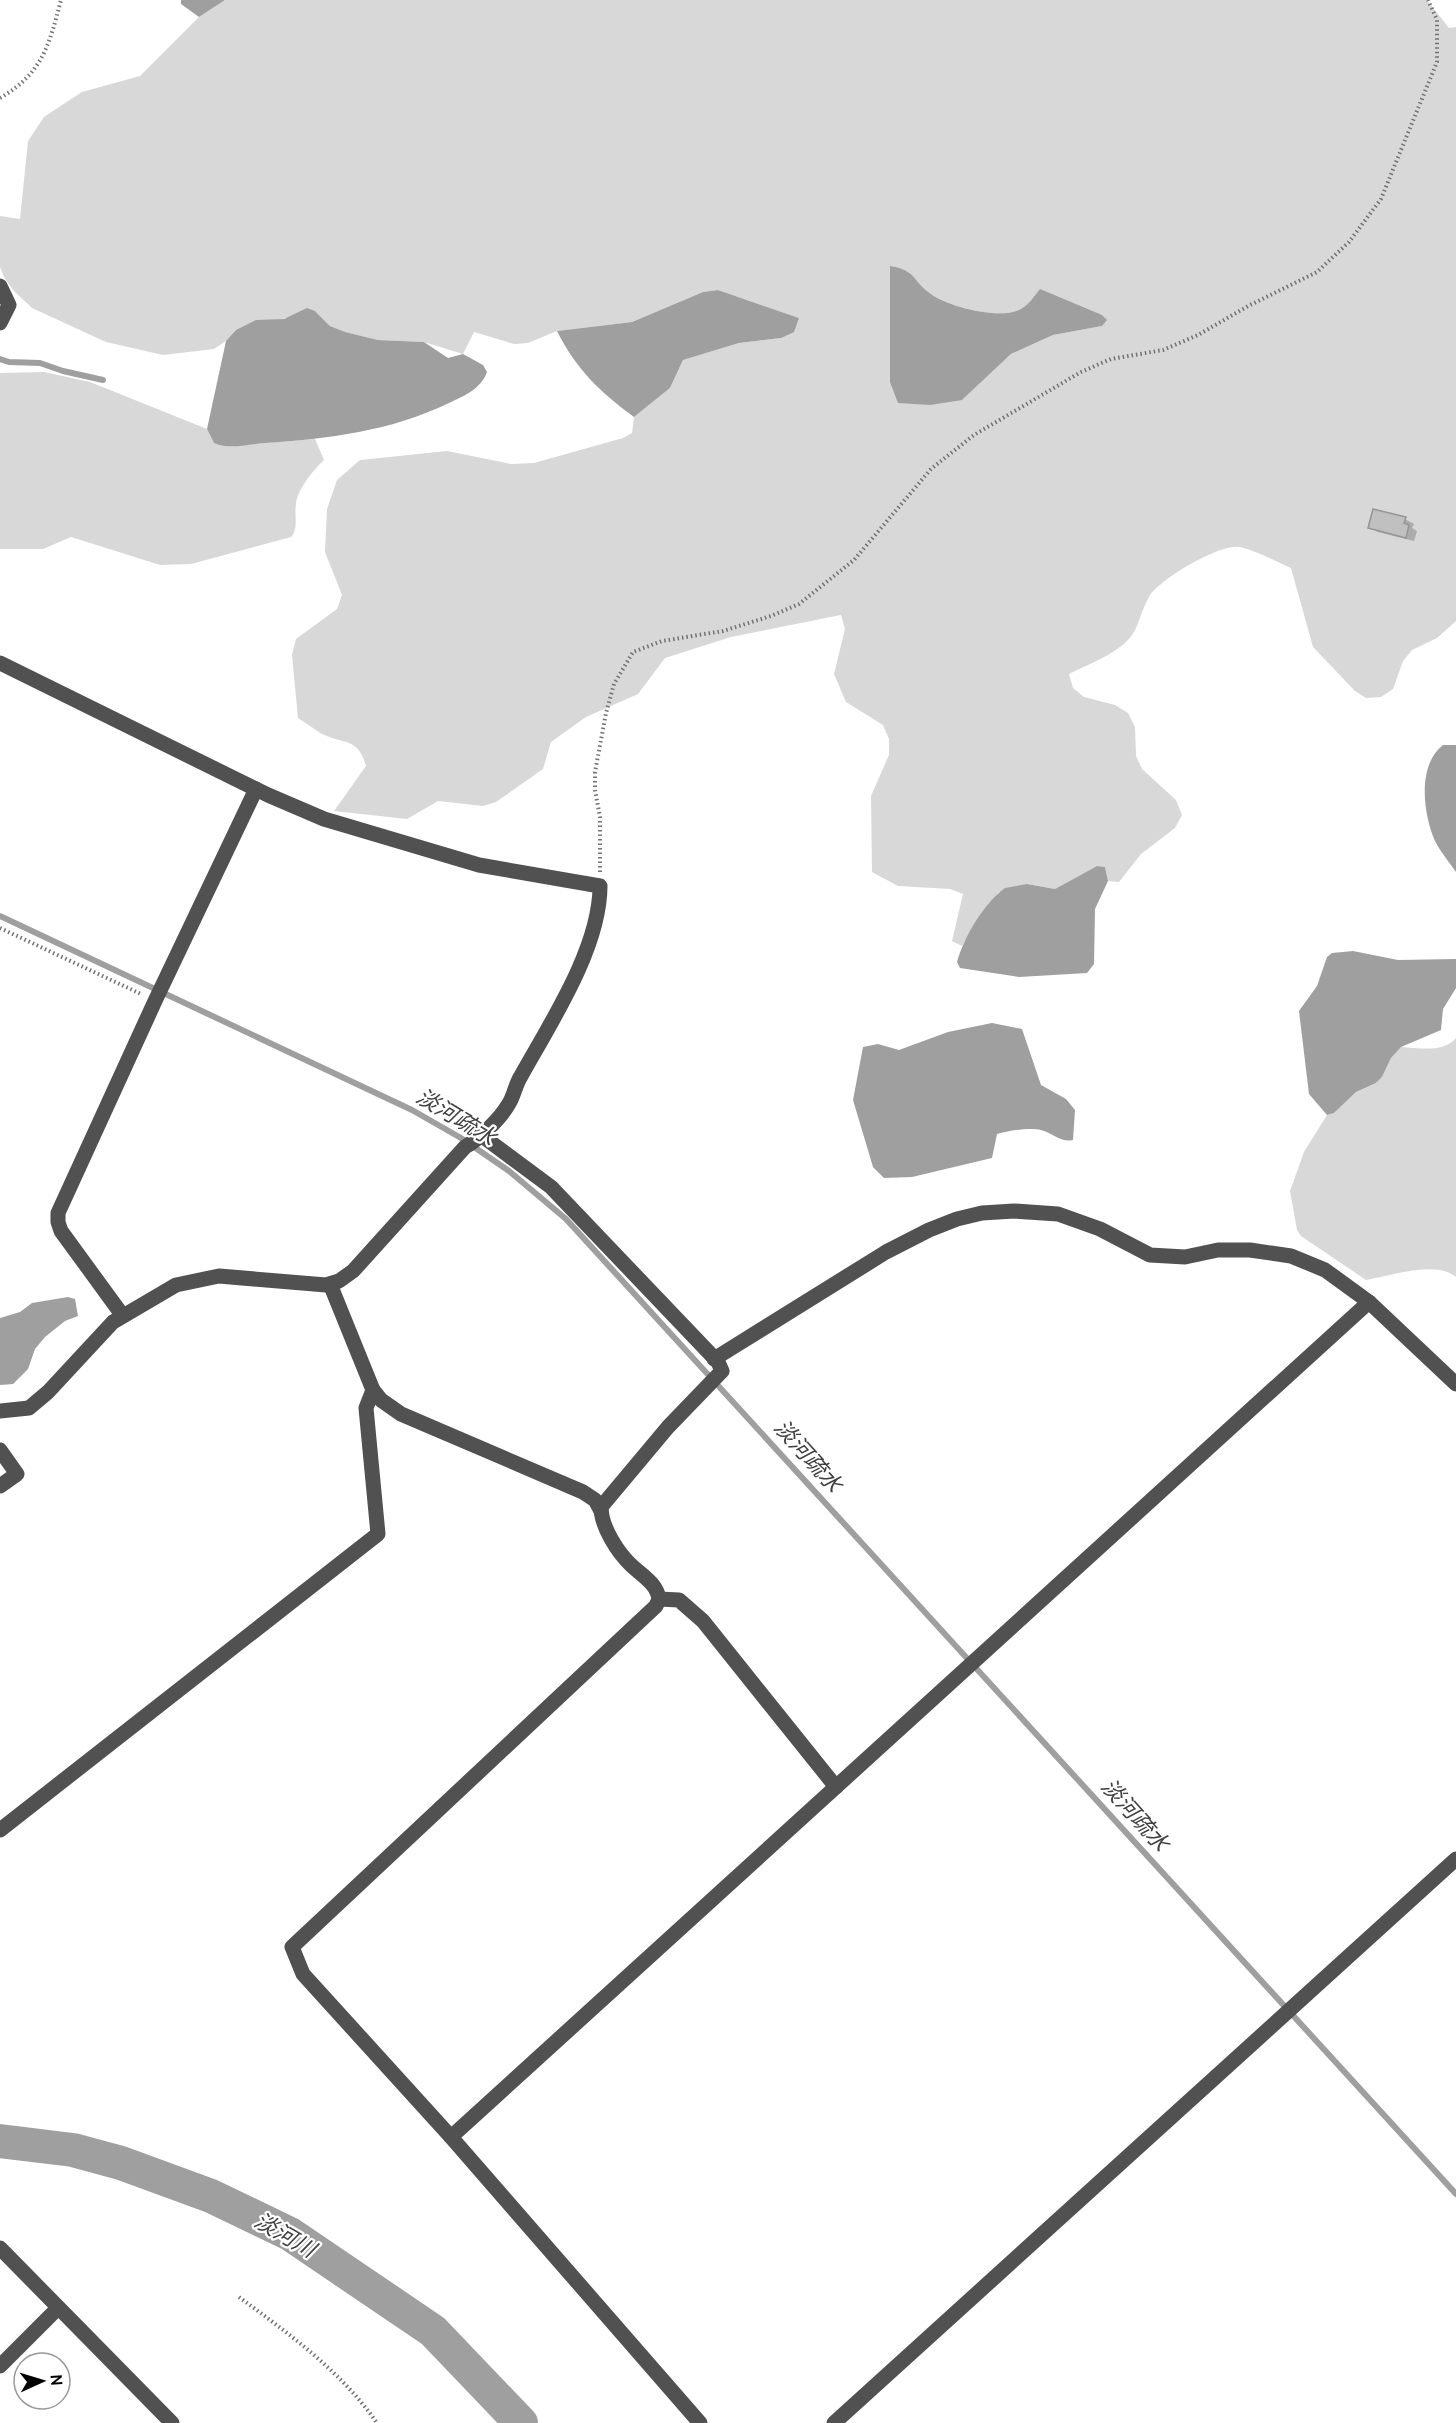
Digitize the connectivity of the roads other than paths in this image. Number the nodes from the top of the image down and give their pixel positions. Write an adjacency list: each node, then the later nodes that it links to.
1 (0, 286): 2 (street)
2 (0, 323)
3 (0, 663): 4 (street)
4 (256, 789): 5 (street); 8 (street)
5 (474, 1141): 6 (street); 9 (street)
6 (330, 1284): 8 (street); 11 (street)
7 (1369, 1302): 9 (street); 10 (street); 17 (street)
8 (123, 1316): 12 (street)
9 (714, 1359): 15 (street)
10 (1456, 1384)
11 (373, 1390): 15 (street); 18 (street)
12 (0, 1411)
13 (0, 1450): 14 (street)
14 (0, 1486)
15 (601, 1511): 16 (street)
16 (659, 1599): 17 (street); 20 (street)
17 (837, 1787): 20 (street)
18 (0, 1830)
19 (1456, 1858): 26 (street)
20 (451, 2137): 25 (street)
21 (0, 2248): 22 (street)
22 (58, 2308): 23 (street); 24 (street)
23 (0, 2366)
24 (172, 2423)
25 (700, 2423)
26 (834, 2423)

